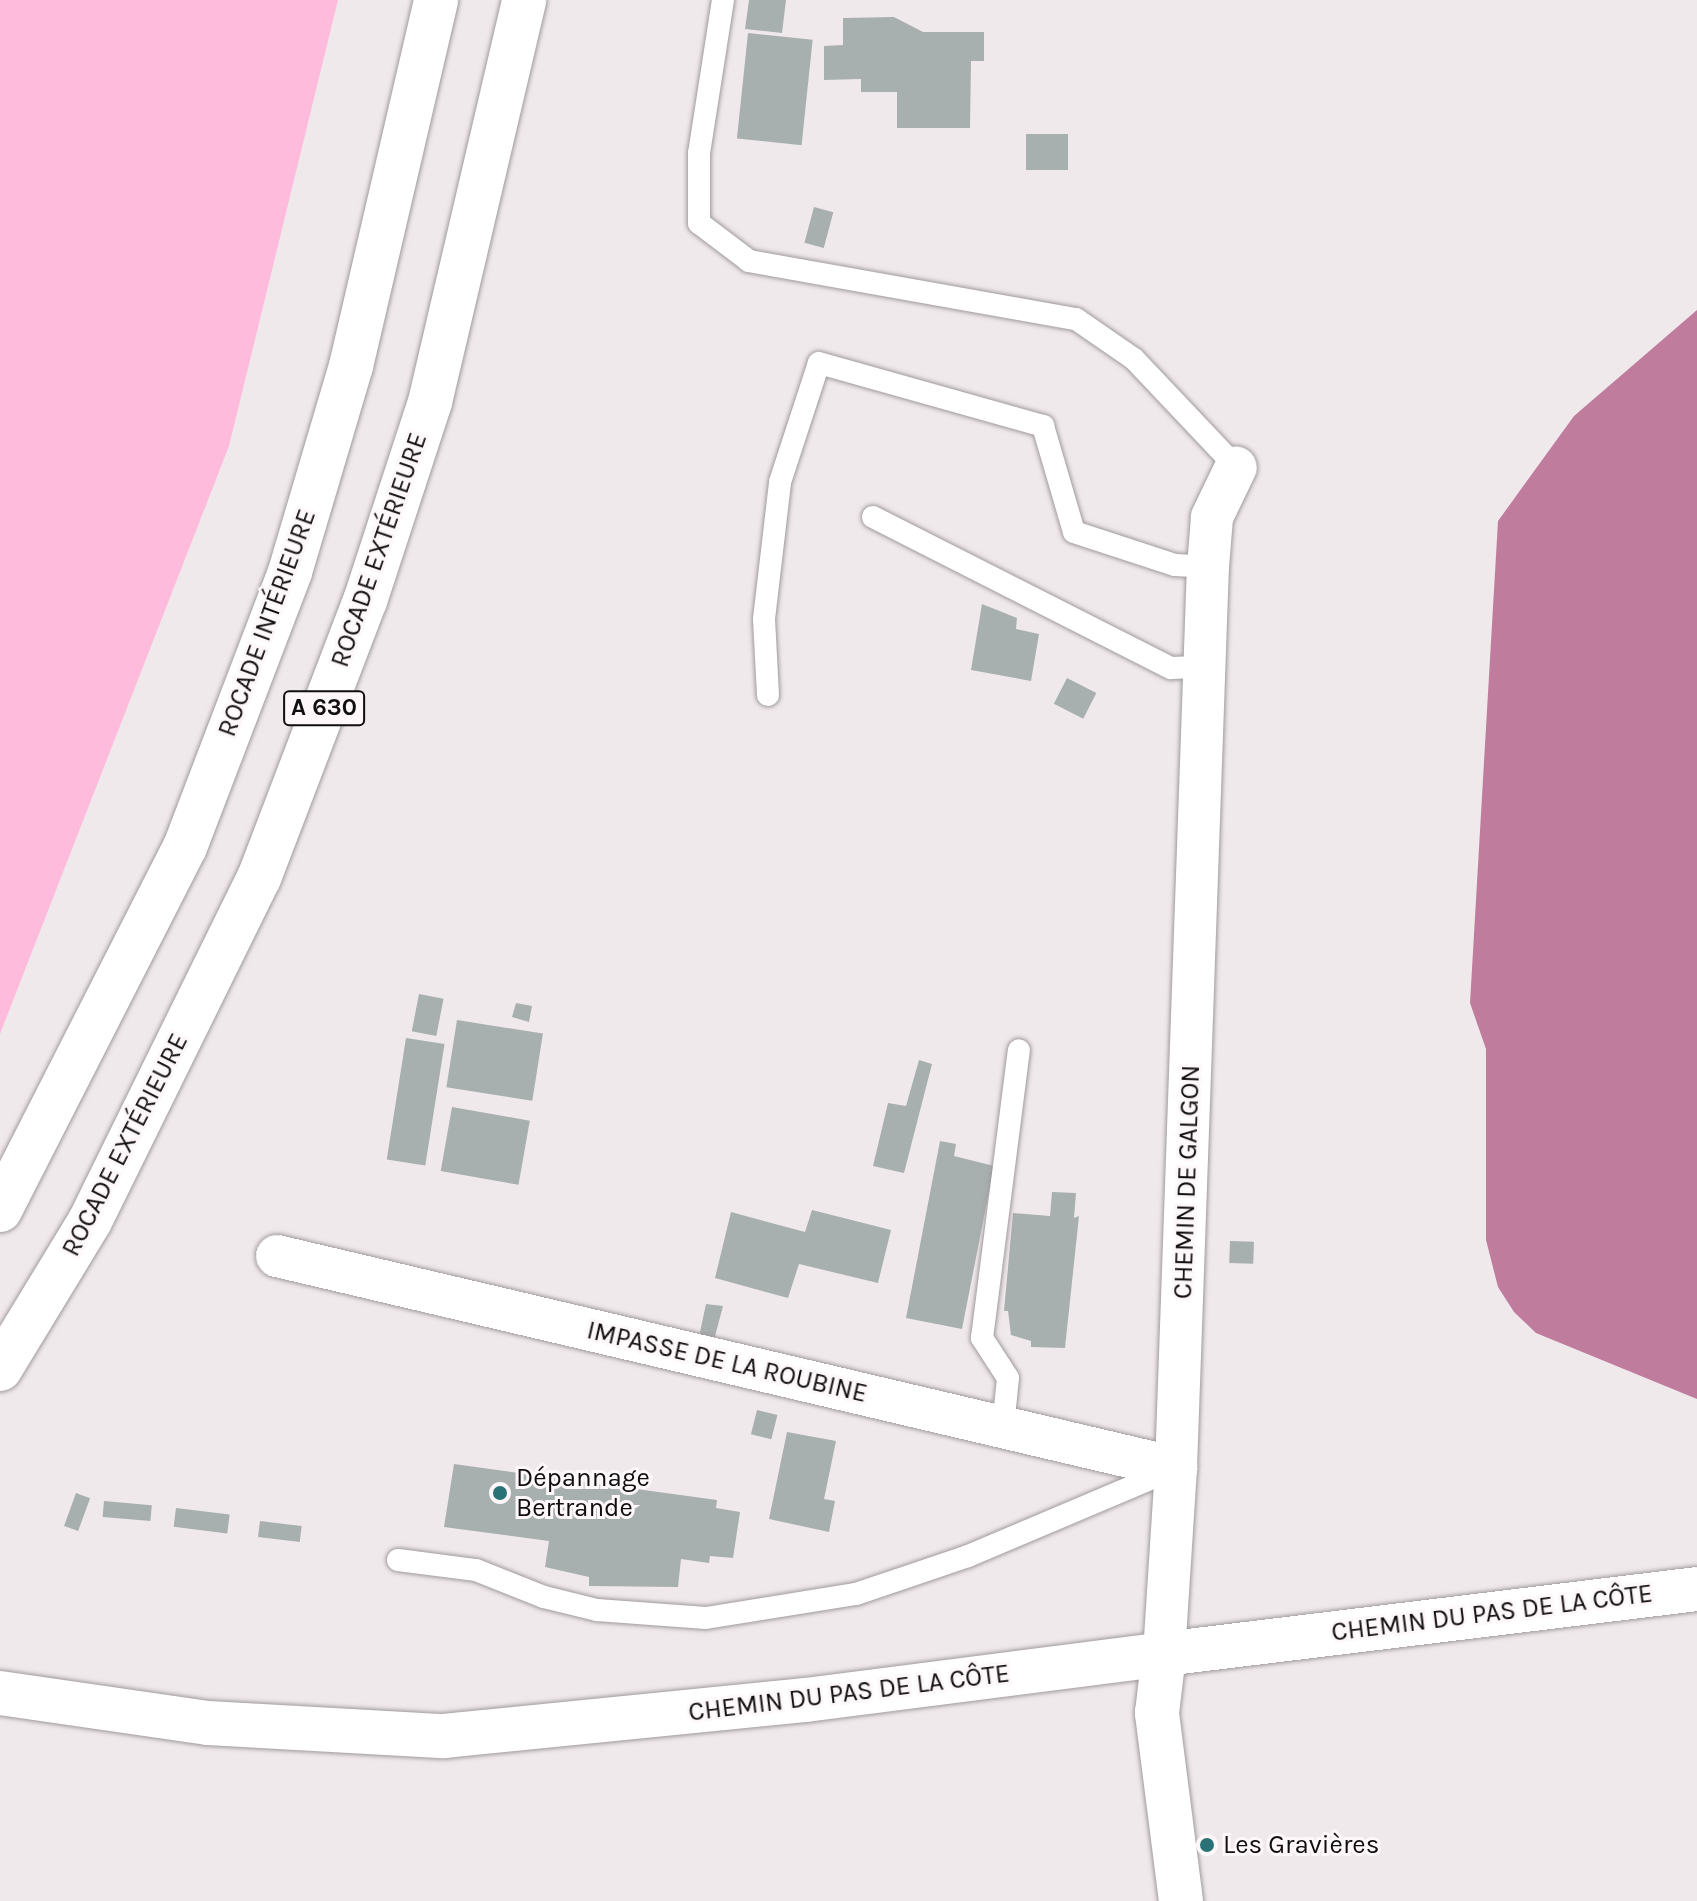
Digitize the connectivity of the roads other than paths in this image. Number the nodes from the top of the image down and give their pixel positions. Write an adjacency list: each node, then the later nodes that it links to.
1 (436, 0): 10 (main road, ROCADE INTÉRIEURE / A 630)
2 (524, 0): 12 (main road, ROCADE EXTÉRIEURE / A 630)
3 (723, 0): 4 (lane)
4 (1236, 467): 6 (street, CHEMIN DE GALGON)
5 (873, 517): 7 (lane)
6 (1208, 567): 7 (street, CHEMIN DE GALGON); 8 (lane)
7 (1206, 667): 14 (street, CHEMIN DE GALGON)
8 (768, 695)
9 (1019, 1050): 13 (lane)
10 (0, 1210)
11 (277, 1256): 13 (street, IMPASSE DE LA ROUBINE)
12 (0, 1369)
13 (1003, 1427): 14 (street, IMPASSE DE LA ROUBINE)
14 (1176, 1468): 15 (lane); 17 (street, CHEMIN DE GALGON)
15 (398, 1560)
16 (1697, 1589): 17 (main road, CHEMIN DU PAS DE LA CÔTE)
17 (1164, 1654): 18 (main road, CHEMIN DU PAS DE LA CÔTE); 19 (main road, CHEMIN DE GALGON)
18 (0, 1693)
19 (1181, 1901)

